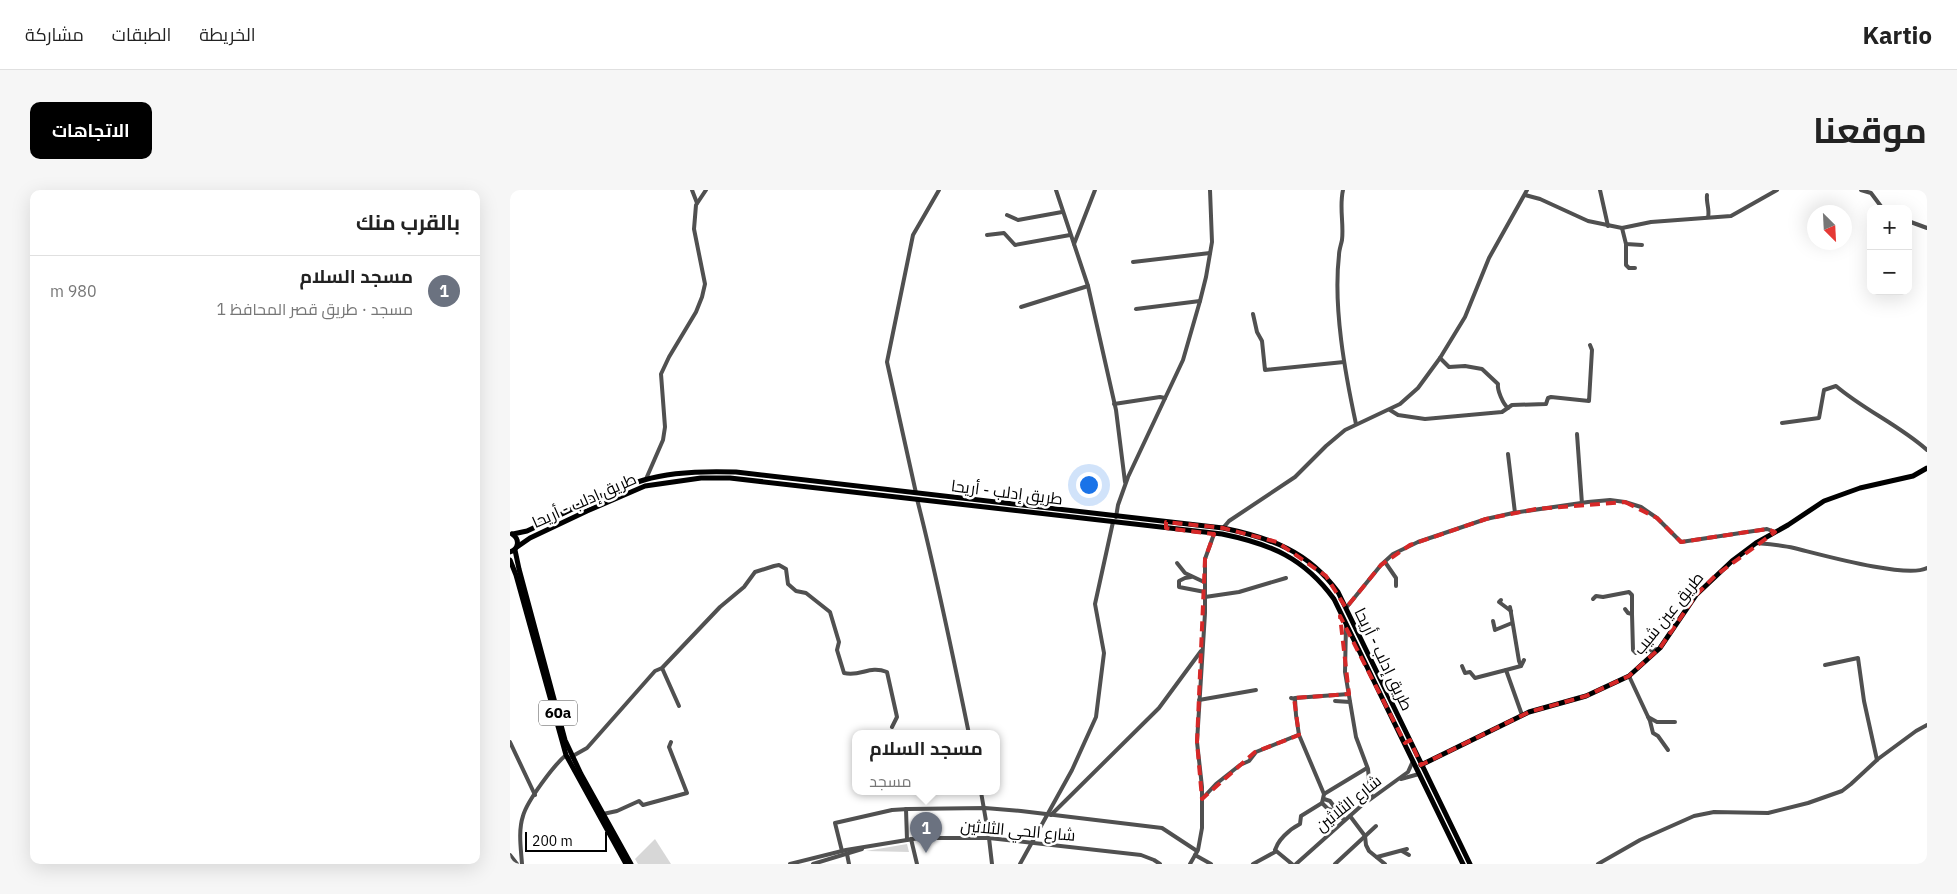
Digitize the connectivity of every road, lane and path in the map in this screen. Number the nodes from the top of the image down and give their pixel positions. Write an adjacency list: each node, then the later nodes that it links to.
1 (692, 190): 13 (street)
2 (706, 190): 13 (street)
3 (939, 190): 50 (street)
4 (1056, 190): 15 (street)
5 (1095, 190): 24 (street)
6 (1210, 190): 27 (street)
7 (1343, 190): 37 (street)
8 (1600, 190): 19 (street)
9 (1777, 190): 17 (street)
10 (1861, 190): 14 (street)
11 (1526, 192): 19 (street); 36 (street)
12 (1707, 195): 17 (street)
13 (697, 203): 48 (street)
14 (1880, 205)
15 (1062, 212): 16 (street); 23 (street)
16 (1007, 215)
17 (1708, 217): 20 (street)
18 (1912, 222): 21 (street)
19 (1608, 226): 20 (street)
20 (1622, 228): 25 (street)
21 (1927, 228)
22 (987, 235): 23 (street)
23 (1070, 236): 24 (street)
24 (1074, 244): 30 (street)
25 (1626, 244): 26 (street); 29 (street)
26 (1642, 245)
27 (1210, 253): 28 (street); 31 (street)
28 (1133, 262)
29 (1635, 268)
30 (1088, 286): 32 (street); 39 (street)
31 (1200, 302): 33 (street); 38 (street)
32 (1021, 307)
33 (1136, 309)
34 (1253, 314): 37 (street)
35 (1590, 345): 40 (street)
36 (1440, 358): 40 (street); 41 (street)
37 (1344, 362): 43 (street)
38 (1165, 398): 39 (street); 49 (street)
39 (1114, 404): 49 (street)
40 (1508, 408): 41 (street)
41 (1390, 410): 43 (street)
42 (1782, 423): 45 (street)
43 (1356, 424): 55 (street)
44 (1577, 434): 51 (street)
45 (1927, 450)
46 (1508, 454): 52 (street)
47 (1927, 468): 56 (main road, طريق عين شيب)
48 (646, 479): 50 (main road, طريق إدلب - أريحا); 57 (main road, طريق إدلب - أريحا)
49 (1125, 484): 53 (street)
50 (916, 496): 53 (main road, طريق إدلب - أريحا); 60 (main road, طريق إدلب - أريحا); 98 (street)
51 (1582, 504): 52 (street); 56 (street)
52 (1515, 513): 62 (street)
53 (1115, 520): 54 (main road, طريق إدلب - أريحا); 120 (street)
54 (1166, 525): 55 (main road, طريق إدلب - أريحا); 58 (main road, طريق إدلب - أريحا)
55 (1223, 528): 72 (main road, طريق إدلب - أريحا)
56 (1775, 532): 59 (main road, طريق عين شيب)
57 (511, 534): 60 (main road)
58 (1214, 534): 67 (street); 76 (main road, طريق إدلب - أريحا)
59 (1756, 543): 64 (street); 78 (main road, طريق عين شيب)
60 (514, 550): 104 (main road, 60a)
61 (510, 560): 104 (main road, 60a)
62 (1385, 562): 68 (street); 72 (street)
63 (1177, 563): 65 (street)
64 (1927, 568)
65 (1191, 577): 67 (street); 69 (street)
66 (1286, 578): 69 (street)
67 (1204, 582): 69 (street)
68 (1396, 586)
69 (1205, 594): 79 (street)
70 (1501, 600): 77 (street)
71 (1593, 600): 74 (street)
72 (1346, 608): 102 (main road, طريق إدلب - أريحا)
73 (1625, 609): 74 (street)
74 (1632, 614): 78 (street)
75 (1493, 621): 77 (street)
76 (1346, 623): 88 (street); 102 (main road, طريق إدلب - أريحا)
77 (1512, 623): 83 (street)
78 (1660, 648): 86 (main road, طريق عين شيب)
79 (1202, 649): 89 (street); 120 (street)
80 (1524, 660): 83 (street)
81 (1825, 665): 105 (street)
82 (1462, 666): 85 (street)
83 (1521, 666): 85 (street)
84 (662, 668): 92 (street); 97 (street); 104 (street)
85 (1506, 670): 93 (street)
86 (1629, 676): 93 (main road, طريق عين شيب); 94 (street)
87 (1256, 690): 89 (street)
88 (1349, 694): 91 (street); 99 (street)
89 (1199, 700): 114 (street)
90 (1335, 701): 91 (street)
91 (1350, 702): 108 (street)
92 (679, 706)
93 (1522, 715): 107 (main road, طريق عين شيب)
94 (1648, 717): 95 (street); 103 (street)
95 (1674, 722)
96 (1927, 725): 105 (street)
97 (892, 727)
98 (968, 730)
99 (1300, 735): 114 (street); 115 (street)
100 (510, 742): 111 (street)
101 (671, 742): 119 (street)
102 (1407, 742): 106 (main road, طريق إدلب - أريحا); 107 (main road, طريق إدلب - أريحا)
103 (1668, 750)
104 (569, 756): 111 (street); 119 (main road, 60a); 138 (main road, 60a)
105 (1877, 760): 156 (street)
106 (1413, 761): 109 (main road, طريق إدلب - أريحا); 110 (street, شارع الثلاثين)
107 (1421, 764): 155 (main road, طريق إدلب - أريحا)
108 (1367, 768): 113 (street); 115 (street)
109 (1420, 774): 110 (street); 154 (main road, طريق إدلب - أريحا)
110 (1392, 783): 113 (street, شارع الثلاثين)
111 (535, 795): 137 (street)
112 (982, 795): 116 (street)
113 (1372, 796): 121 (street, شارع الثلاثين)
114 (1202, 799): 132 (street)
115 (1324, 799): 118 (street); 118 (street); 129 (street)
116 (985, 808): 117 (street); 120 (street); 125 (street)
117 (906, 810): 126 (street); 131 (street)
118 (1336, 811): 122 (street)
119 (603, 814): 139 (main road, 60a)
120 (1049, 815): 127 (street); 132 (street)
121 (1350, 816): 122 (street, شارع الثلاثين); 124 (street)
122 (1344, 820): 151 (street, شارع الثلاثين)
123 (1376, 826): 124 (street)
124 (1366, 836): 135 (street); 152 (street)
125 (989, 838): 126 (street, شارع الحي الثلاثين); 127 (street, شارع الحي الثلاثين); 144 (street)
126 (909, 839): 131 (street, شارع الحي الثلاثين); 143 (street)
127 (1033, 842): 145 (street); 146 (street, شارع الحي الثلاثين)
128 (1407, 849): 130 (street)
129 (1275, 850): 149 (street); 150 (street)
130 (1402, 851): 134 (street); 135 (street)
131 (845, 852): 140 (street); 141 (street); 142 (street)
132 (1196, 853): 147 (street); 148 (street)
133 (510, 855): 136 (street)
134 (1409, 855)
135 (1377, 857): 153 (street)
136 (518, 864)
137 (522, 864)
138 (626, 864)
139 (631, 864)
140 (790, 864)
141 (813, 864)
142 (849, 864)
143 (917, 864)
144 (992, 864)
145 (1020, 864)
146 (1160, 864)
147 (1190, 864)
148 (1211, 864)
149 (1253, 864)
150 (1292, 864)
151 (1296, 864)
152 (1335, 864)
153 (1385, 864)
154 (1463, 864)
155 (1470, 864)
156 (1598, 864)

